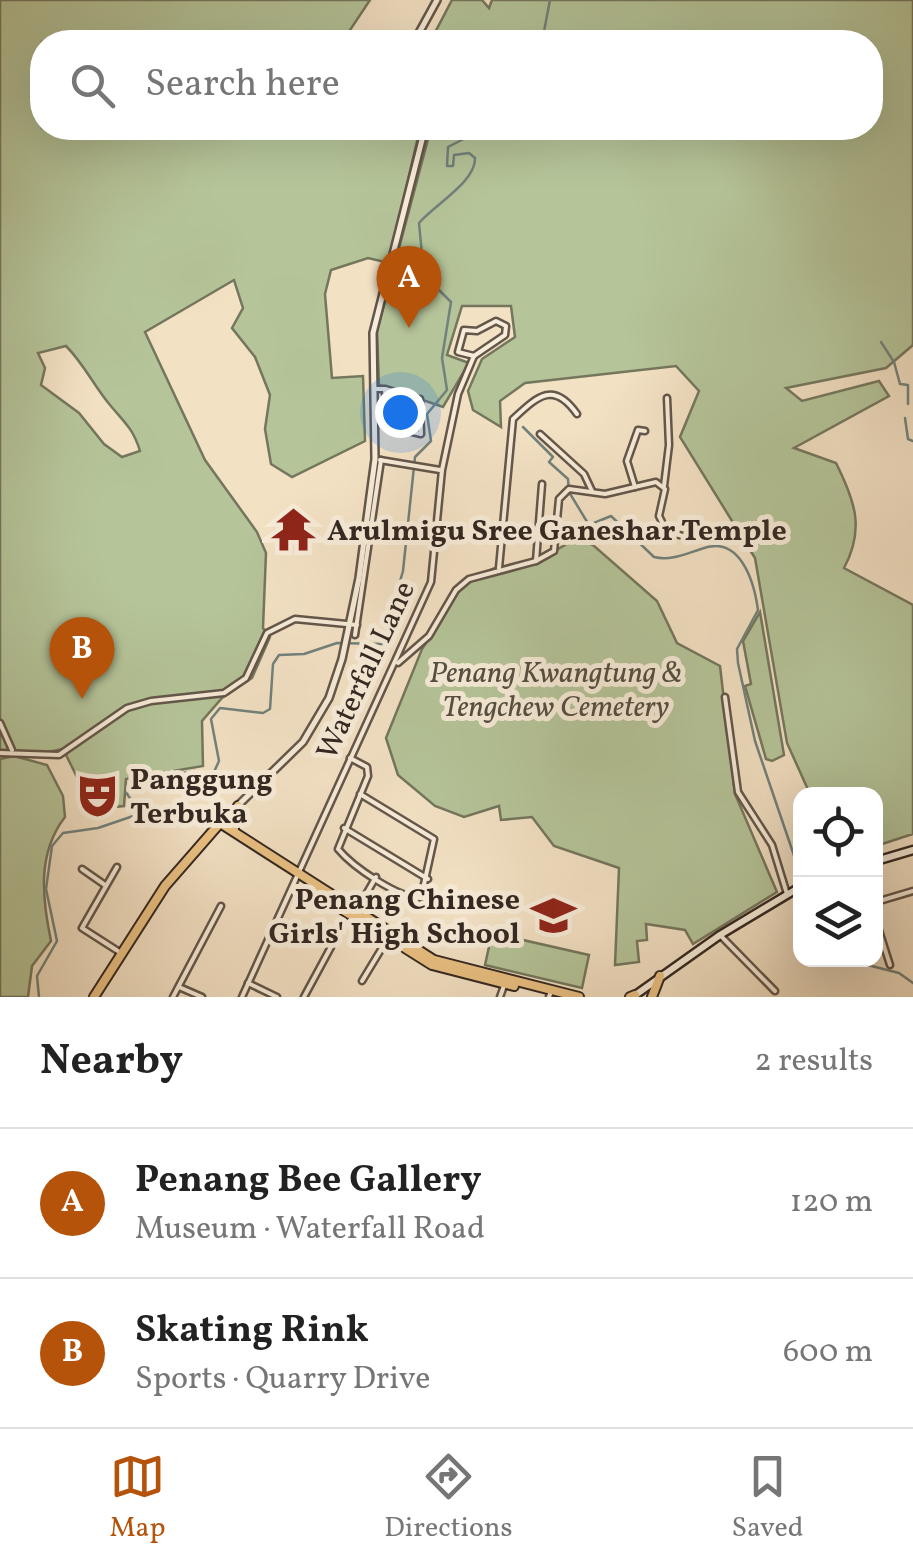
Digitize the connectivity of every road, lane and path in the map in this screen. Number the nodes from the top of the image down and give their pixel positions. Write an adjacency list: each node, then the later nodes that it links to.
1 (438, 0): 2 (street)
2 (421, 30)
3 (422, 140): 5 (street)
4 (474, 356): 4 (street); 12 (street, Waterfall Lane)
5 (374, 389): 6 (street); 11 (street)
6 (384, 390): 6 (street)
7 (668, 398): 13 (street)
8 (578, 414): 21 (street)
9 (645, 431): 17 (street)
10 (540, 434): 18 (street)
11 (378, 460): 12 (street); 22 (street)
12 (442, 470): 24 (street, Waterfall Lane)
13 (663, 475): 14 (street); 16 (street)
14 (656, 482): 16 (street); 17 (street)
15 (542, 484): 20 (street)
16 (664, 486): 19 (street)
17 (635, 487): 18 (street)
18 (592, 491): 20 (street)
19 (731, 526)
20 (536, 561): 21 (street)
21 (499, 568): 24 (street)
22 (354, 624): 23 (street, Waterfall Lane); 27 (street); 31 (street)
23 (355, 635)
24 (394, 666): 29 (street, Waterfall Lane)
25 (725, 697): 46 (street)
26 (0, 723): 27 (street)
27 (12, 750): 28 (street)
28 (0, 753)
29 (350, 758): 30 (street); 40 (street, Waterfall Lane)
30 (360, 794): 33 (street); 42 (street)
31 (238, 806): 32 (street); 34 (main road)
32 (219, 824): 34 (main road); 35 (main road)
33 (344, 828): 41 (street); 42 (street)
34 (236, 836): 35 (main road); 40 (main road)
35 (206, 838): 54 (main road)
36 (913, 850): 37 (main road)
37 (883, 860)
38 (117, 867): 43 (street)
39 (82, 870): 43 (street)
40 (294, 876): 49 (main road); 59 (street, Waterfall Lane)
41 (376, 878): 42 (street); 49 (street)
42 (428, 879)
43 (106, 885): 54 (street)
44 (793, 891): 46 (main road)
45 (913, 891): 47 (street)
46 (788, 894): 50 (main road)
47 (883, 900)
48 (221, 906): 60 (street)
49 (354, 914): 51 (main road); 58 (main road)
50 (720, 935): 56 (main road); 61 (street)
51 (388, 938): 57 (street); 58 (main road)
52 (883, 943): 55 (street)
53 (331, 947): 70 (street)
54 (121, 953): 65 (main road)
55 (890, 965)
56 (660, 976): 64 (main road); 73 (main road)
57 (362, 981)
58 (506, 981): 63 (main road); 71 (street); 72 (main road)
59 (248, 984): 62 (street); 68 (street, Waterfall Lane)
60 (177, 986): 66 (street); 67 (street)
61 (774, 991)
62 (265, 994): 69 (street)
63 (553, 996)
64 (633, 996)
65 (94, 997)
66 (172, 997)
67 (202, 997)
68 (242, 997)
69 (277, 997)
70 (304, 997)
71 (500, 997)
72 (579, 997)
73 (652, 997)

